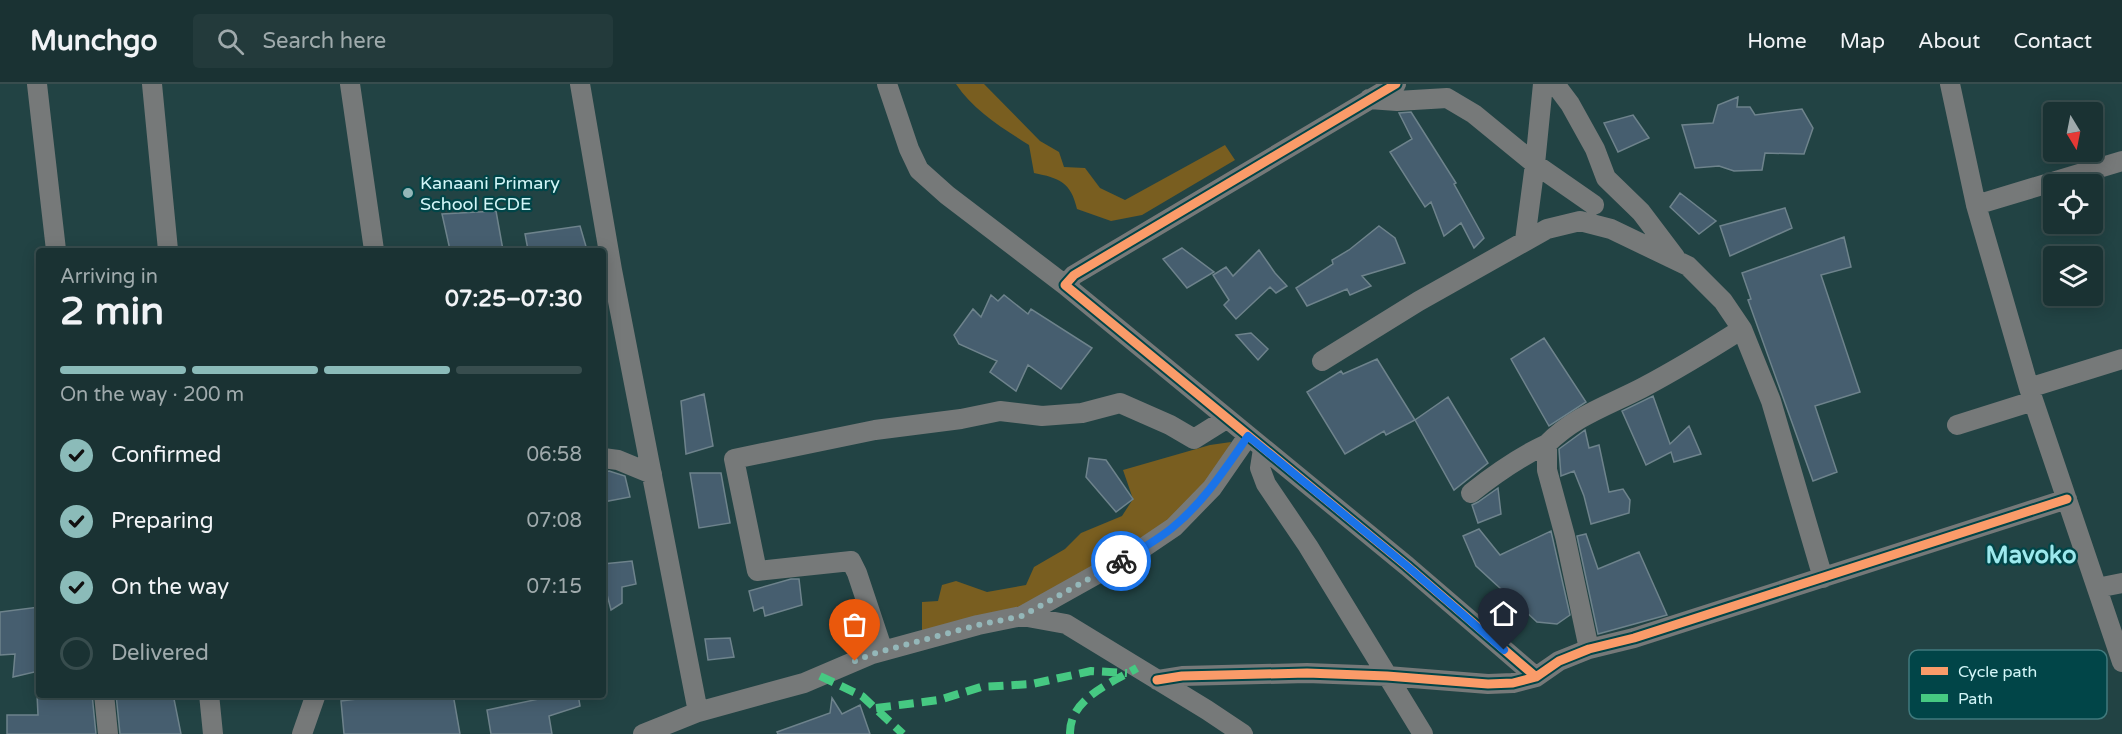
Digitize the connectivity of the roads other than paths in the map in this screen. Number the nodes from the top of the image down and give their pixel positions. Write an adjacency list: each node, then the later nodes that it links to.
1 (38, 84): 18 (street)
2 (152, 84): 19 (street)
3 (350, 84): 20 (street)
4 (580, 84): 33 (street)
5 (887, 84): 22 (street)
6 (1396, 84): 10 (street)
7 (1543, 84): 12 (street)
8 (1555, 84): 13 (street)
9 (1950, 84): 15 (street)
10 (1369, 99): 12 (street); 22 (street)
11 (2122, 161): 15 (street)
12 (1535, 164): 14 (street); 17 (street)
13 (1612, 185): 14 (street); 21 (street)
14 (1594, 205): 16 (street)
15 (1976, 205): 26 (street)
16 (1580, 221): 17 (street); 21 (street)
17 (1525, 240): 25 (street)
18 (56, 248)
19 (168, 248)
20 (374, 248)
21 (1677, 260): 23 (street)
22 (1065, 285): 27 (street)
23 (1742, 329): 30 (street); 36 (street)
24 (2122, 359): 26 (street)
25 (1322, 361)
26 (2031, 394): 28 (street); 35 (street)
27 (1227, 419): 29 (street); 41 (street)
28 (1957, 425)
29 (1248, 436): 31 (street); 39 (street)
30 (1547, 444): 34 (street); 40 (street)
31 (1263, 448): 43 (street); 44 (street)
32 (606, 458): 33 (street)
33 (652, 474): 49 (street)
34 (1471, 493)
35 (2067, 499): 36 (street); 38 (street)
36 (1823, 578): 40 (street)
37 (2122, 583): 38 (street)
38 (2097, 588): 42 (street)
39 (1022, 616): 41 (street); 45 (street)
40 (1589, 649): 44 (street)
41 (883, 651): 49 (street)
42 (2122, 662)
43 (1387, 676): 44 (street); 45 (street); 55 (street)
44 (1536, 677)
45 (1157, 680): 54 (street)
46 (104, 698): 50 (street)
47 (209, 698): 51 (street)
48 (315, 698): 52 (street)
49 (698, 712): 53 (street)
50 (108, 734)
51 (213, 734)
52 (302, 734)
53 (643, 734)
54 (1243, 734)
55 (1423, 734)

